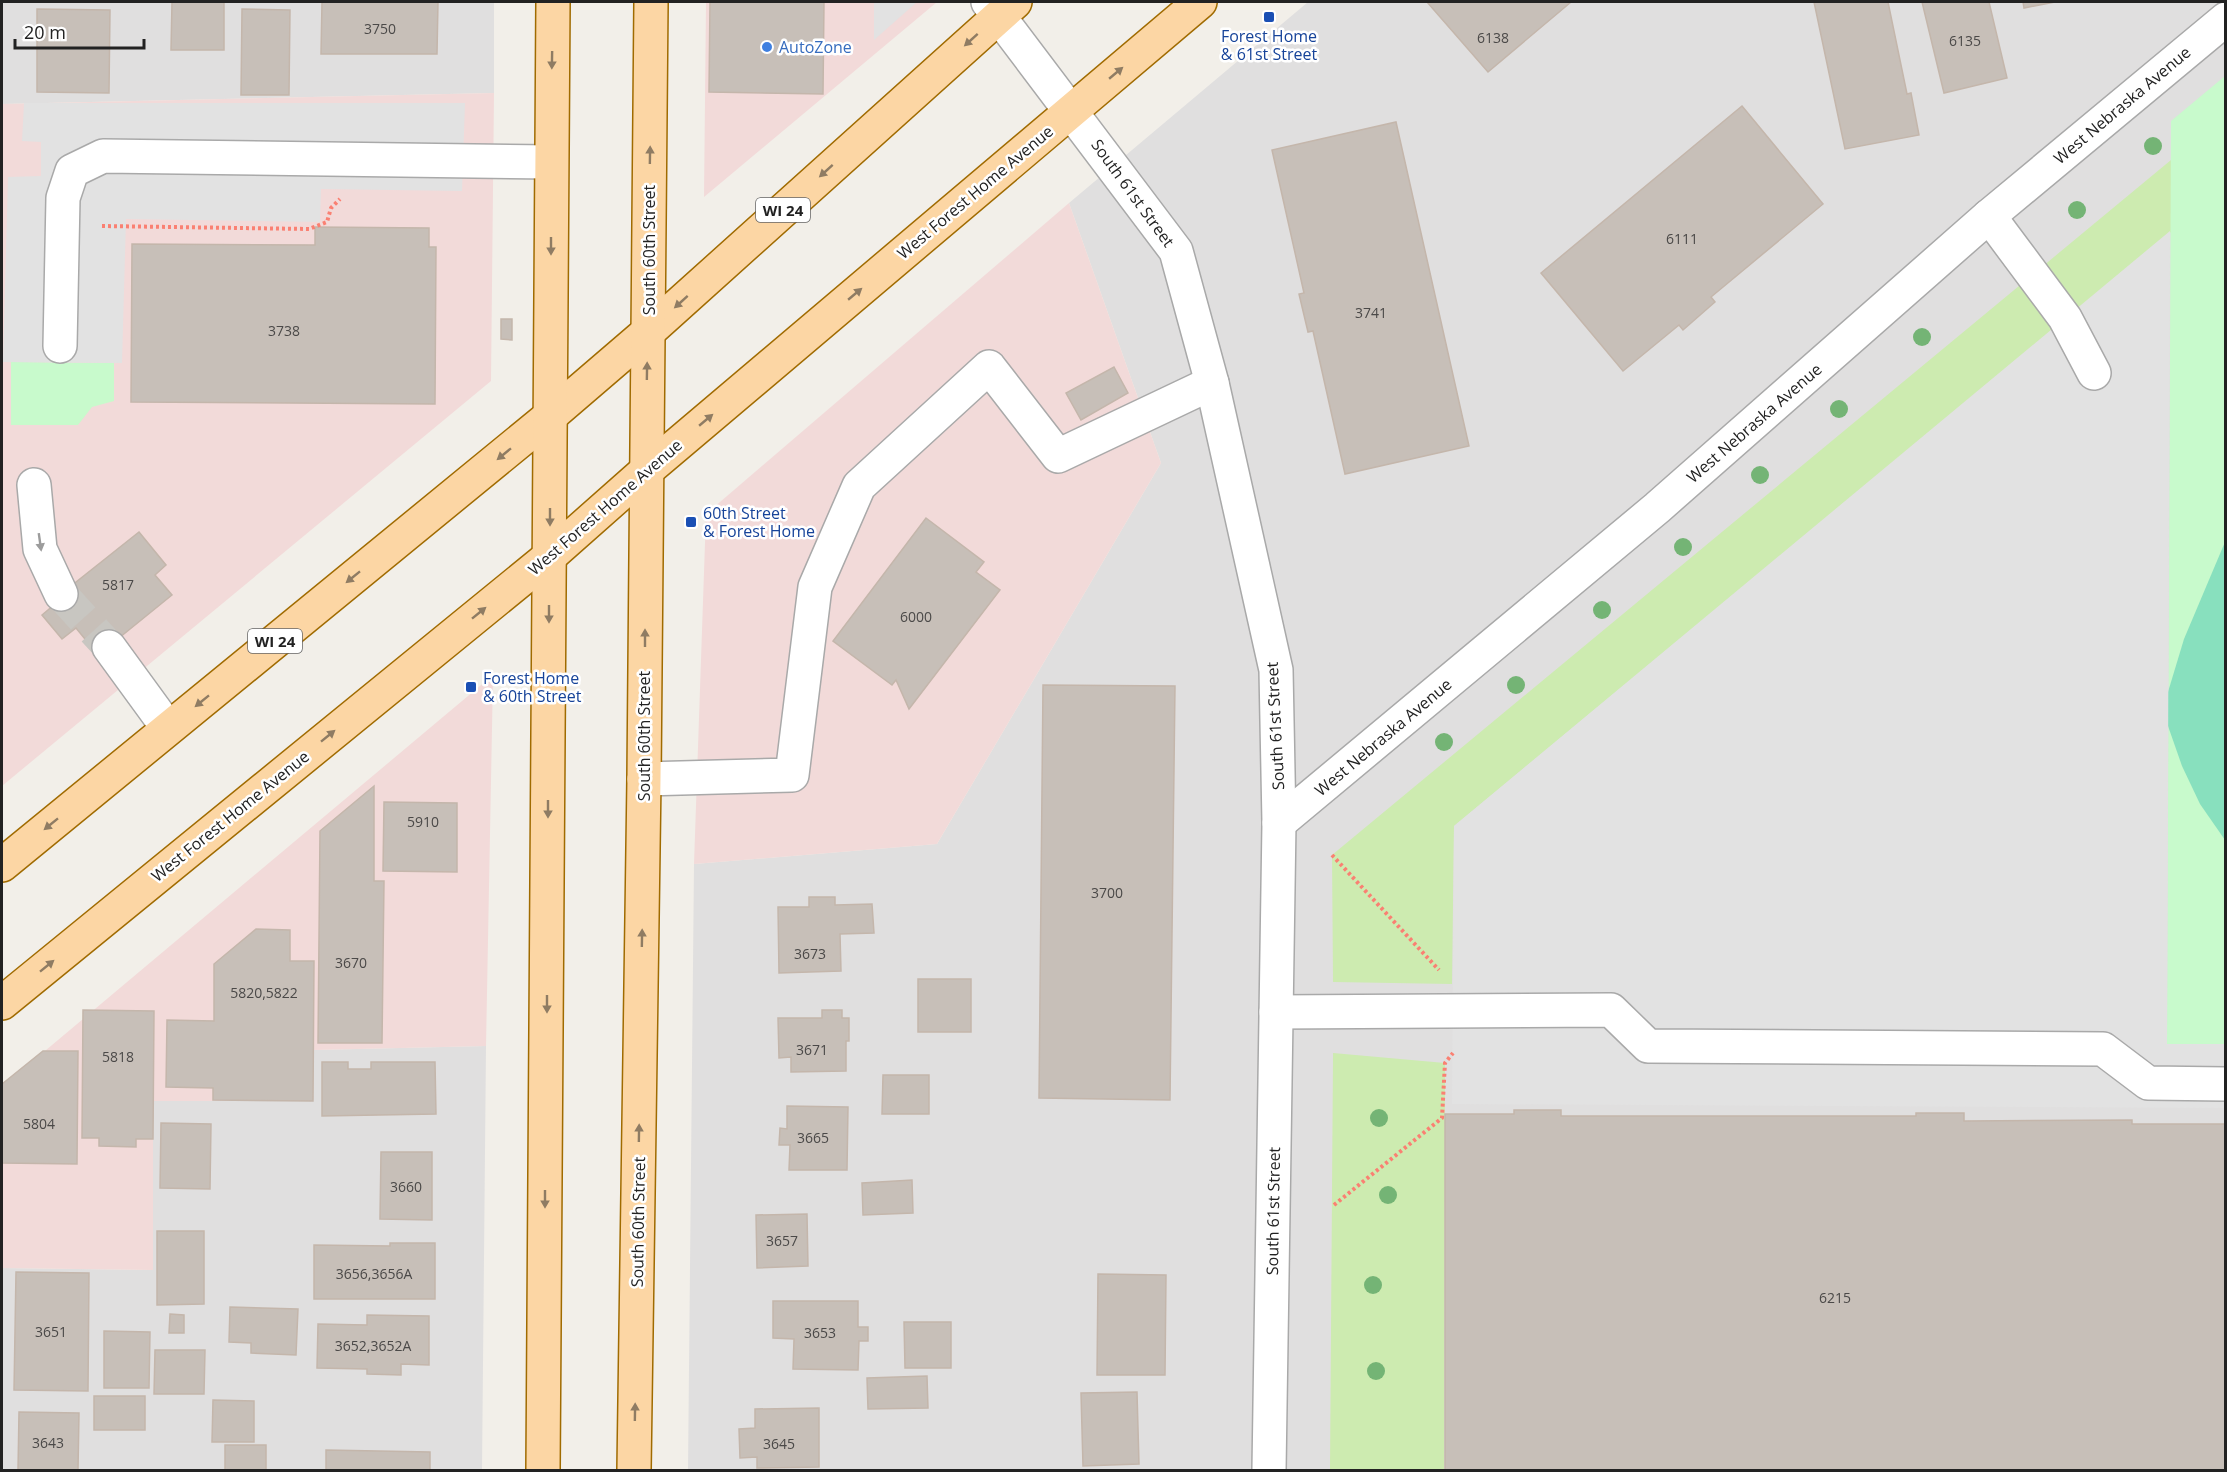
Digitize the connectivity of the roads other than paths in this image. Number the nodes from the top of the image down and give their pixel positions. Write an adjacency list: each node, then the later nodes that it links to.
1 (553, 2): 7 (main road, one-way to 7)
2 (651, 2): 9 (main road, South 60th Street, one-way to 2)
3 (1200, 2): 6 (main road, West Forest Home Avenue, one-way to 3)
4 (1000, 6): 6 (street, South 61st Street); 9 (main road, WI 24, one-way to 9)
5 (2226, 19): 8 (street, West Nebraska Avenue)
6 (1071, 111): 12 (street, South 61st Street); 14 (main road, West Forest Home Avenue, one-way to 6)
7 (551, 162): 10 (street); 13 (main road, one-way to 13)
8 (1989, 216): 11 (street); 21 (street, West Nebraska Avenue)
9 (648, 332): 13 (main road, WI 24); 14 (main road, South 60th Street, one-way to 9)
10 (60, 346)
11 (2094, 373)
12 (1212, 383): 20 (street); 21 (street, South 61st Street)
13 (549, 417): 16 (main road, one-way to 16); 19 (main road, WI 24, one-way to 19)
14 (646, 471): 16 (main road, West Forest Home Avenue); 20 (main road, South 60th Street, one-way to 14)
15 (34, 485): 17 (street, one-way to 17)
16 (550, 556): 23 (main road, West Forest Home Avenue, one-way to 16); 26 (main road, one-way to 26)
17 (61, 594)
18 (109, 646): 19 (street)
19 (168, 728): 22 (main road, WI 24, one-way to 22)
20 (644, 779): 27 (main road, South 60th Street, one-way to 20)
21 (1279, 823): 24 (street, South 61st Street)
22 (2, 865)
23 (2, 1003)
24 (1276, 1012): 25 (street); 28 (street, South 61st Street)
25 (2226, 1084)
26 (543, 1470)
27 (634, 1470)
28 (1269, 1470)

